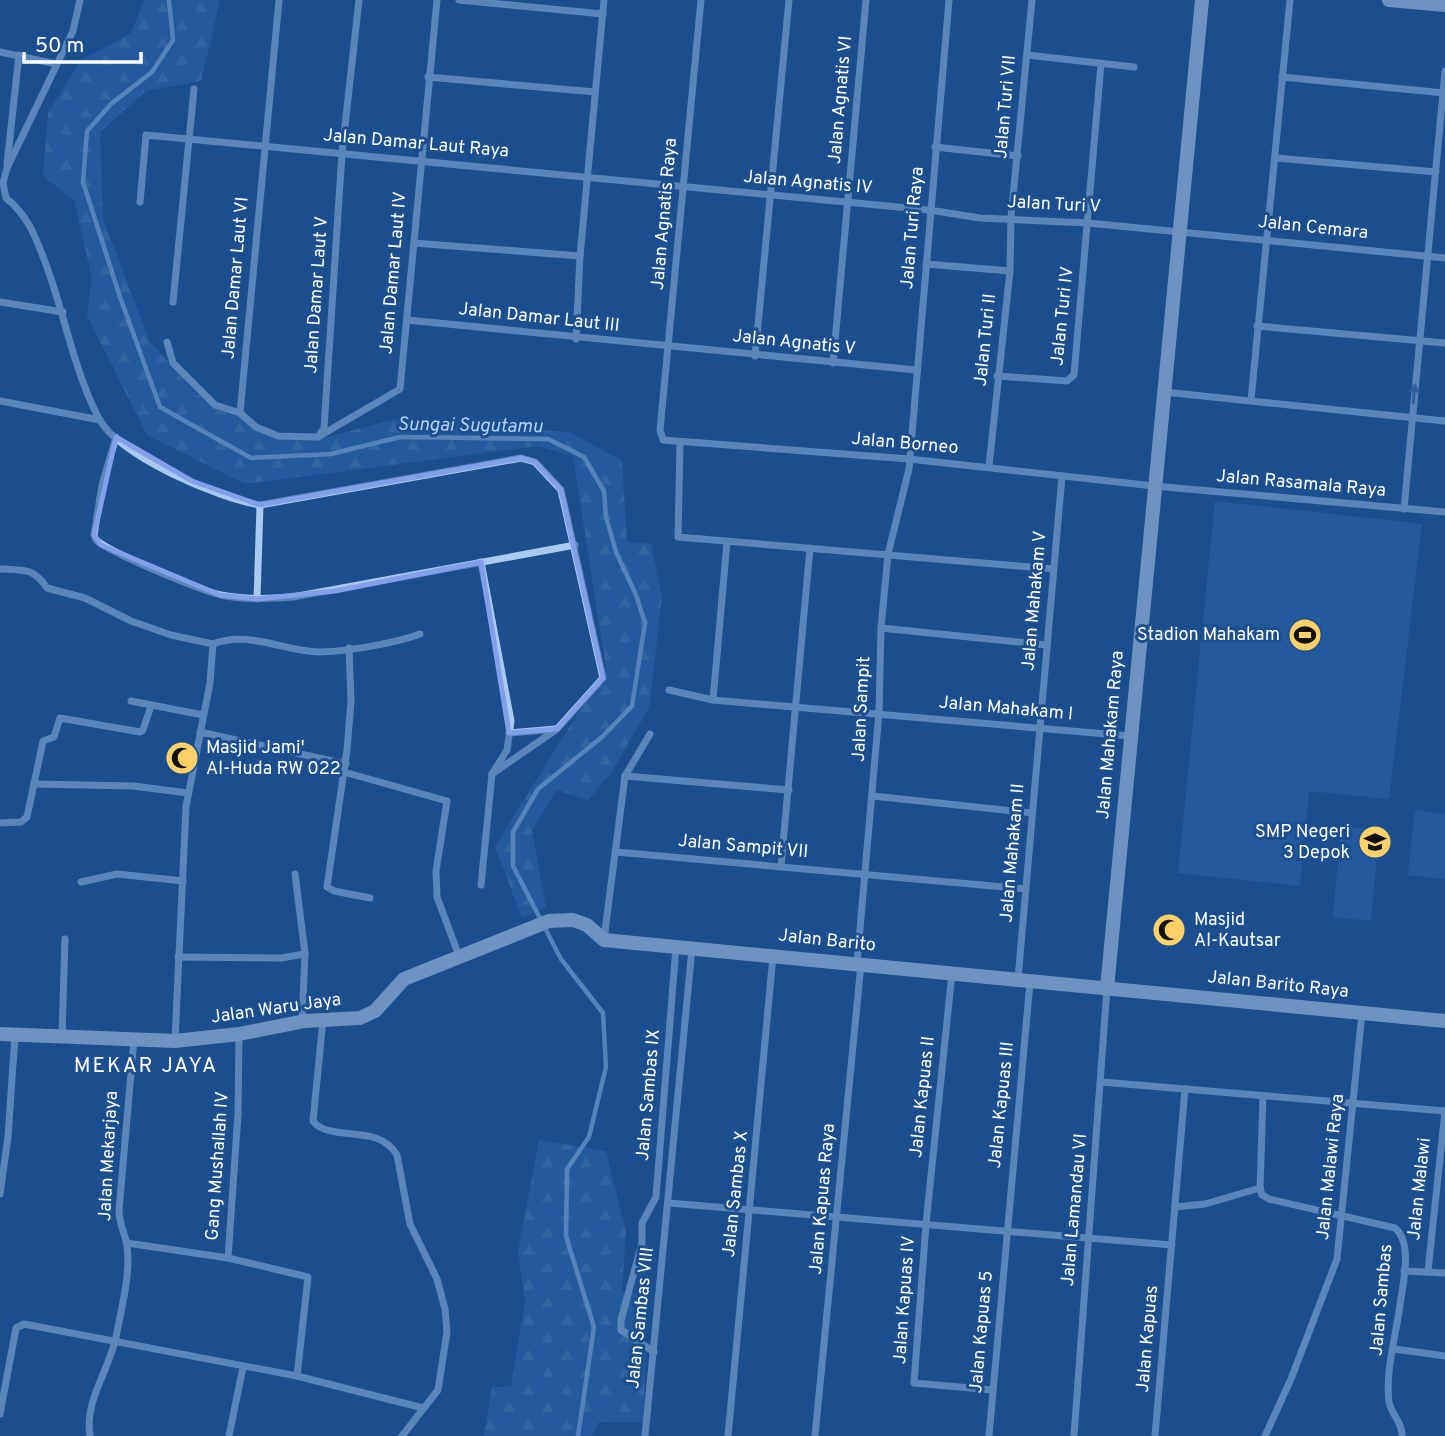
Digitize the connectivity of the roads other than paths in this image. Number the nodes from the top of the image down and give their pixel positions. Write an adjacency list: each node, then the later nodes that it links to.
1 (80, 0): 20 (street)
2 (279, 0): 30 (street, Jalan Damar Laut VI)
3 (359, 0): 32 (street, Jalan Damar Laut V)
4 (437, 0): 24 (street, Jalan Damar Laut IV)
5 (459, 0): 16 (street)
6 (604, 0): 16 (street)
7 (701, 0): 39 (street, Jalan Agnatis Raya)
8 (789, 0): 40 (street)
9 (866, 0): 43 (street, Jalan Agnatis VI)
10 (949, 0): 31 (street, Jalan Turi Raya)
11 (1032, 0): 19 (street, Jalan Turi VII)
12 (1202, 0): 47 (street, Jalan Mahakam Raya)
13 (1290, 0): 25 (street)
14 (1389, 0): 15 (street)
15 (1445, 5)
16 (603, 14): 27 (street)
17 (0, 51): 18 (street)
18 (19, 55): 20 (street); 36 (street)
19 (1027, 55): 21 (street); 33 (street, Jalan Turi VII)
20 (56, 64): 36 (street)
21 (1101, 64): 22 (street); 46 (street, Jalan Turi IV)
22 (1134, 67)
23 (1445, 71): 28 (street)
24 (428, 77): 27 (street); 35 (street, Jalan Damar Laut IV)
25 (1282, 77): 28 (street); 34 (street)
26 (194, 89): 29 (street)
27 (595, 92): 38 (street)
28 (1444, 93): 37 (street)
29 (190, 138): 30 (street, Jalan Damar Laut Raya); 42 (street, Jalan Damar Laut Raya); 56 (street)
30 (263, 145): 32 (street, Jalan Damar Laut Raya); 72 (street, Jalan Damar Laut VI)
31 (935, 146): 33 (street); 44 (street, Jalan Turi Raya)
32 (342, 153): 35 (street, Jalan Damar Laut Raya); 78 (street, Jalan Damar Laut V)
33 (1018, 156): 45 (street, Jalan Turi VII)
34 (1276, 158): 37 (street); 48 (street)
35 (419, 160): 38 (street, Jalan Damar Laut Raya); 49 (street, Jalan Damar Laut IV)
36 (7, 168): 41 (street)
37 (1436, 172): 51 (street)
38 (589, 177): 39 (street, Jalan Damar Laut Raya); 50 (street)
39 (684, 187): 40 (street, Jalan Agnatis IV); 64 (street, Jalan Agnatis Raya)
40 (773, 195): 43 (street, Jalan Agnatis IV); 65 (street)
41 (3, 197): 57 (street)
42 (140, 202)
43 (848, 202): 44 (street, Jalan Agnatis IV); 66 (street, Jalan Agnatis VI)
44 (929, 209): 45 (street, Jalan Turi V); 53 (street, Jalan Turi Raya)
45 (1011, 217): 46 (street, Jalan Turi V); 54 (street, Jalan Turi II)
46 (1088, 223): 47 (street, Jalan Turi V); 68 (street, Jalan Turi IV)
47 (1178, 231): 48 (street, Jalan Cemara); 69 (street, Jalan Mahakam Raya)
48 (1266, 240): 51 (street, Jalan Cemara); 59 (street)
49 (414, 243): 50 (street); 58 (street, Jalan Damar Laut IV)
50 (580, 256): 60 (street)
51 (1426, 256): 52 (street, Jalan Cemara); 61 (street)
52 (1445, 258)
53 (926, 264): 54 (street); 67 (street, Jalan Turi Raya)
54 (1010, 271): 68 (street, Jalan Turi II)
55 (0, 302): 57 (street)
56 (173, 302)
57 (63, 312): 74 (street)
58 (407, 320): 60 (street, Jalan Damar Laut III); 78 (street, Jalan Damar Laut IV)
59 (1257, 326): 61 (street); 70 (street)
60 (576, 339): 64 (street, Jalan Damar Laut III)
61 (1418, 340): 63 (street); 73 (street, one-way to 61)
62 (167, 342): 72 (street)
63 (1445, 343)
64 (668, 347): 65 (street, Jalan Agnatis V); 76 (street, Jalan Agnatis Raya)
65 (755, 356): 66 (street, Jalan Agnatis V)
66 (833, 363): 67 (street, Jalan Agnatis V)
67 (916, 370): 80 (street, Jalan Turi Raya)
68 (997, 376): 81 (street, Jalan Turi II)
69 (1164, 392): 70 (street); 83 (street, Jalan Mahakam Raya)
70 (1251, 400): 73 (street)
71 (0, 401): 74 (street)
72 (240, 412): 78 (street)
73 (1412, 418): 75 (street); 85 (street)
74 (100, 420): 77 (street)
75 (1445, 421)
76 (660, 430): 79 (street, Jalan Borneo)
77 (116, 437): 84 (street); 94 (street)
78 (318, 437)
79 (680, 443): 80 (street, Jalan Borneo); 87 (street)
80 (909, 459): 81 (street, Jalan Borneo); 90 (street, Jalan Sampit)
81 (989, 466): 82 (street, Jalan Borneo)
82 (1062, 476): 83 (street, Jalan Borneo); 93 (street, Jalan Mahakam V)
83 (1154, 486): 85 (street, Jalan Rasamala Raya); 112 (street, Jalan Mahakam Raya)
84 (260, 505): 88 (street); 94 (street)
85 (1404, 509): 86 (street, Jalan Rasamala Raya)
86 (1445, 512)
87 (727, 542): 89 (street); 101 (street)
88 (575, 545): 91 (street); 108 (street)
89 (810, 548): 90 (street); 104 (street)
90 (888, 554): 93 (street); 95 (street, Jalan Sampit)
91 (481, 562): 94 (street); 110 (street)
92 (0, 569): 97 (street)
93 (1053, 569): 98 (street, Jalan Mahakam V)
94 (257, 599)
95 (881, 628): 98 (street); 105 (street, Jalan Sampit)
96 (420, 634): 99 (street)
97 (213, 644): 99 (street); 106 (street)
98 (1047, 646): 107 (street, Jalan Mahakam V)
99 (349, 648): 113 (street)
100 (669, 690): 101 (street, Jalan Mahakam I)
101 (713, 700): 104 (street, Jalan Mahakam I)
102 (131, 701): 103 (street)
103 (151, 706): 106 (street); 116 (street)
104 (795, 707): 105 (street, Jalan Mahakam I); 117 (street)
105 (879, 712): 107 (street, Jalan Mahakam I); 119 (street, Jalan Sampit)
106 (204, 715): 109 (street)
107 (1040, 728): 112 (street, Jalan Mahakam I); 120 (street, Jalan Mahakam II)
108 (557, 729): 110 (street); 114 (street)
109 (200, 732): 113 (street); 118 (street)
110 (509, 733): 114 (street)
111 (650, 734): 115 (street)
112 (1130, 736): 143 (street, Jalan Mahakam Raya)
113 (345, 768): 130 (street); 137 (street)
114 (492, 774): 128 (street)
115 (625, 776): 117 (street); 122 (street)
116 (34, 785): 118 (street); 121 (street)
117 (789, 790): 123 (street)
118 (188, 793): 126 (street)
119 (873, 796): 120 (street); 125 (street, Jalan Sampit)
120 (1032, 813): 129 (street, Jalan Mahakam II)
121 (0, 823)
122 (617, 852): 123 (street, Jalan Sampit VII); 133 (street)
123 (781, 866): 125 (street, Jalan Sampit VII)
124 (295, 874): 136 (street)
125 (867, 874): 129 (street, Jalan Sampit VII); 140 (street, Jalan Sampit)
126 (183, 881): 127 (street); 139 (street)
127 (81, 882)
128 (481, 885)
129 (1026, 889): 142 (street, Jalan Mahakam II)
130 (370, 898)
131 (549, 921): 133 (street, Jalan Barito); 137 (street, Jalan Waru Jaya)
132 (65, 939): 150 (street)
133 (604, 940): 134 (street, Jalan Barito)
134 (676, 946): 135 (street, Jalan Barito); 176 (street, Jalan Sambas IX)
135 (692, 948): 138 (street, Jalan Barito); 160 (street, Jalan Sambas VIII)
136 (305, 954): 139 (street); 147 (street)
137 (459, 956): 145 (street, Jalan Waru Jaya)
138 (773, 956): 140 (street, Jalan Barito); 162 (street, Jalan Sambas X)
139 (178, 957): 152 (street)
140 (859, 964): 141 (street, Jalan Barito); 164 (street, Jalan Kapuas Raya)
141 (952, 974): 142 (street, Jalan Barito); 165 (street, Jalan Kapuas II)
142 (1024, 981): 143 (street, Jalan Barito); 166 (street, Jalan Kapuas III)
143 (1107, 988): 144 (street, Jalan Barito Raya); 153 (street, Jalan Lamandau VI)
144 (1362, 1013): 146 (street, Jalan Barito Raya); 156 (street, Jalan Malawi Raya)
145 (324, 1020): 147 (street, Jalan Waru Jaya); 181 (street)
146 (1445, 1021)
147 (302, 1022): 149 (street, Jalan Waru Jaya)
148 (7, 1034): 150 (street, Jalan Waru Jaya); 159 (street)
149 (239, 1034): 152 (street, Jalan Waru Jaya); 170 (street, Gang Mushallah IV)
150 (62, 1036): 151 (street, Jalan Waru Jaya)
151 (134, 1039): 152 (street, Jalan Waru Jaya); 168 (street, Jalan Mekarjaya)
152 (174, 1041)
153 (1102, 1082): 154 (street); 167 (street, Jalan Lamandau VI)
154 (1185, 1089): 155 (street); 161 (street, Jalan Kapuas)
155 (1263, 1096): 156 (street); 158 (street)
156 (1354, 1103): 157 (street); 163 (street, Jalan Malawi Raya)
157 (1445, 1111): 172 (street, Jalan Malawi)
158 (1260, 1188): 161 (street); 163 (street, Jalan Sambas)
159 (0, 1194)
160 (669, 1203): 162 (street); 176 (street, Jalan Sambas VIII)
161 (1175, 1207): 169 (street, Jalan Kapuas)
162 (752, 1210): 164 (street); 187 (street, Jalan Sambas X)
163 (1342, 1213): 171 (street, Jalan Sambas); 192 (street, Jalan Malawi Raya)
164 (836, 1215): 165 (street); 188 (street, Jalan Kapuas Raya)
165 (926, 1224): 166 (street); 180 (street, Jalan Kapuas IV)
166 (1006, 1231): 167 (street); 180 (street, Jalan Kapuas 5)
167 (1088, 1238): 169 (street); 190 (street, Jalan Lamandau VI)
168 (127, 1243): 170 (street); 174 (street, Jalan Mekarjaya)
169 (1172, 1245): 191 (street, Jalan Kapuas)
170 (228, 1258): 179 (street)
171 (1404, 1271): 172 (street); 175 (street, Jalan Sambas)
172 (1428, 1271): 173 (street)
173 (1445, 1273)
174 (115, 1341): 178 (street); 182 (street); 183 (street, Jalan Mekarjaya)
175 (1395, 1349): 177 (street); 193 (street, Jalan Sambas)
176 (654, 1352): 186 (street, Jalan Sambas VIII)
177 (1445, 1356)
178 (243, 1367): 179 (street); 184 (street)
179 (297, 1376): 181 (street)
180 (993, 1390): 189 (street, Jalan Kapuas 5)
181 (424, 1408): 185 (street)
182 (0, 1415)
183 (90, 1436)
184 (229, 1436)
185 (402, 1436)
186 (645, 1436)
187 (729, 1436)
188 (815, 1436)
189 (989, 1436)
190 (1074, 1436)
191 (1155, 1436)
192 (1265, 1436)
193 (1402, 1436)

